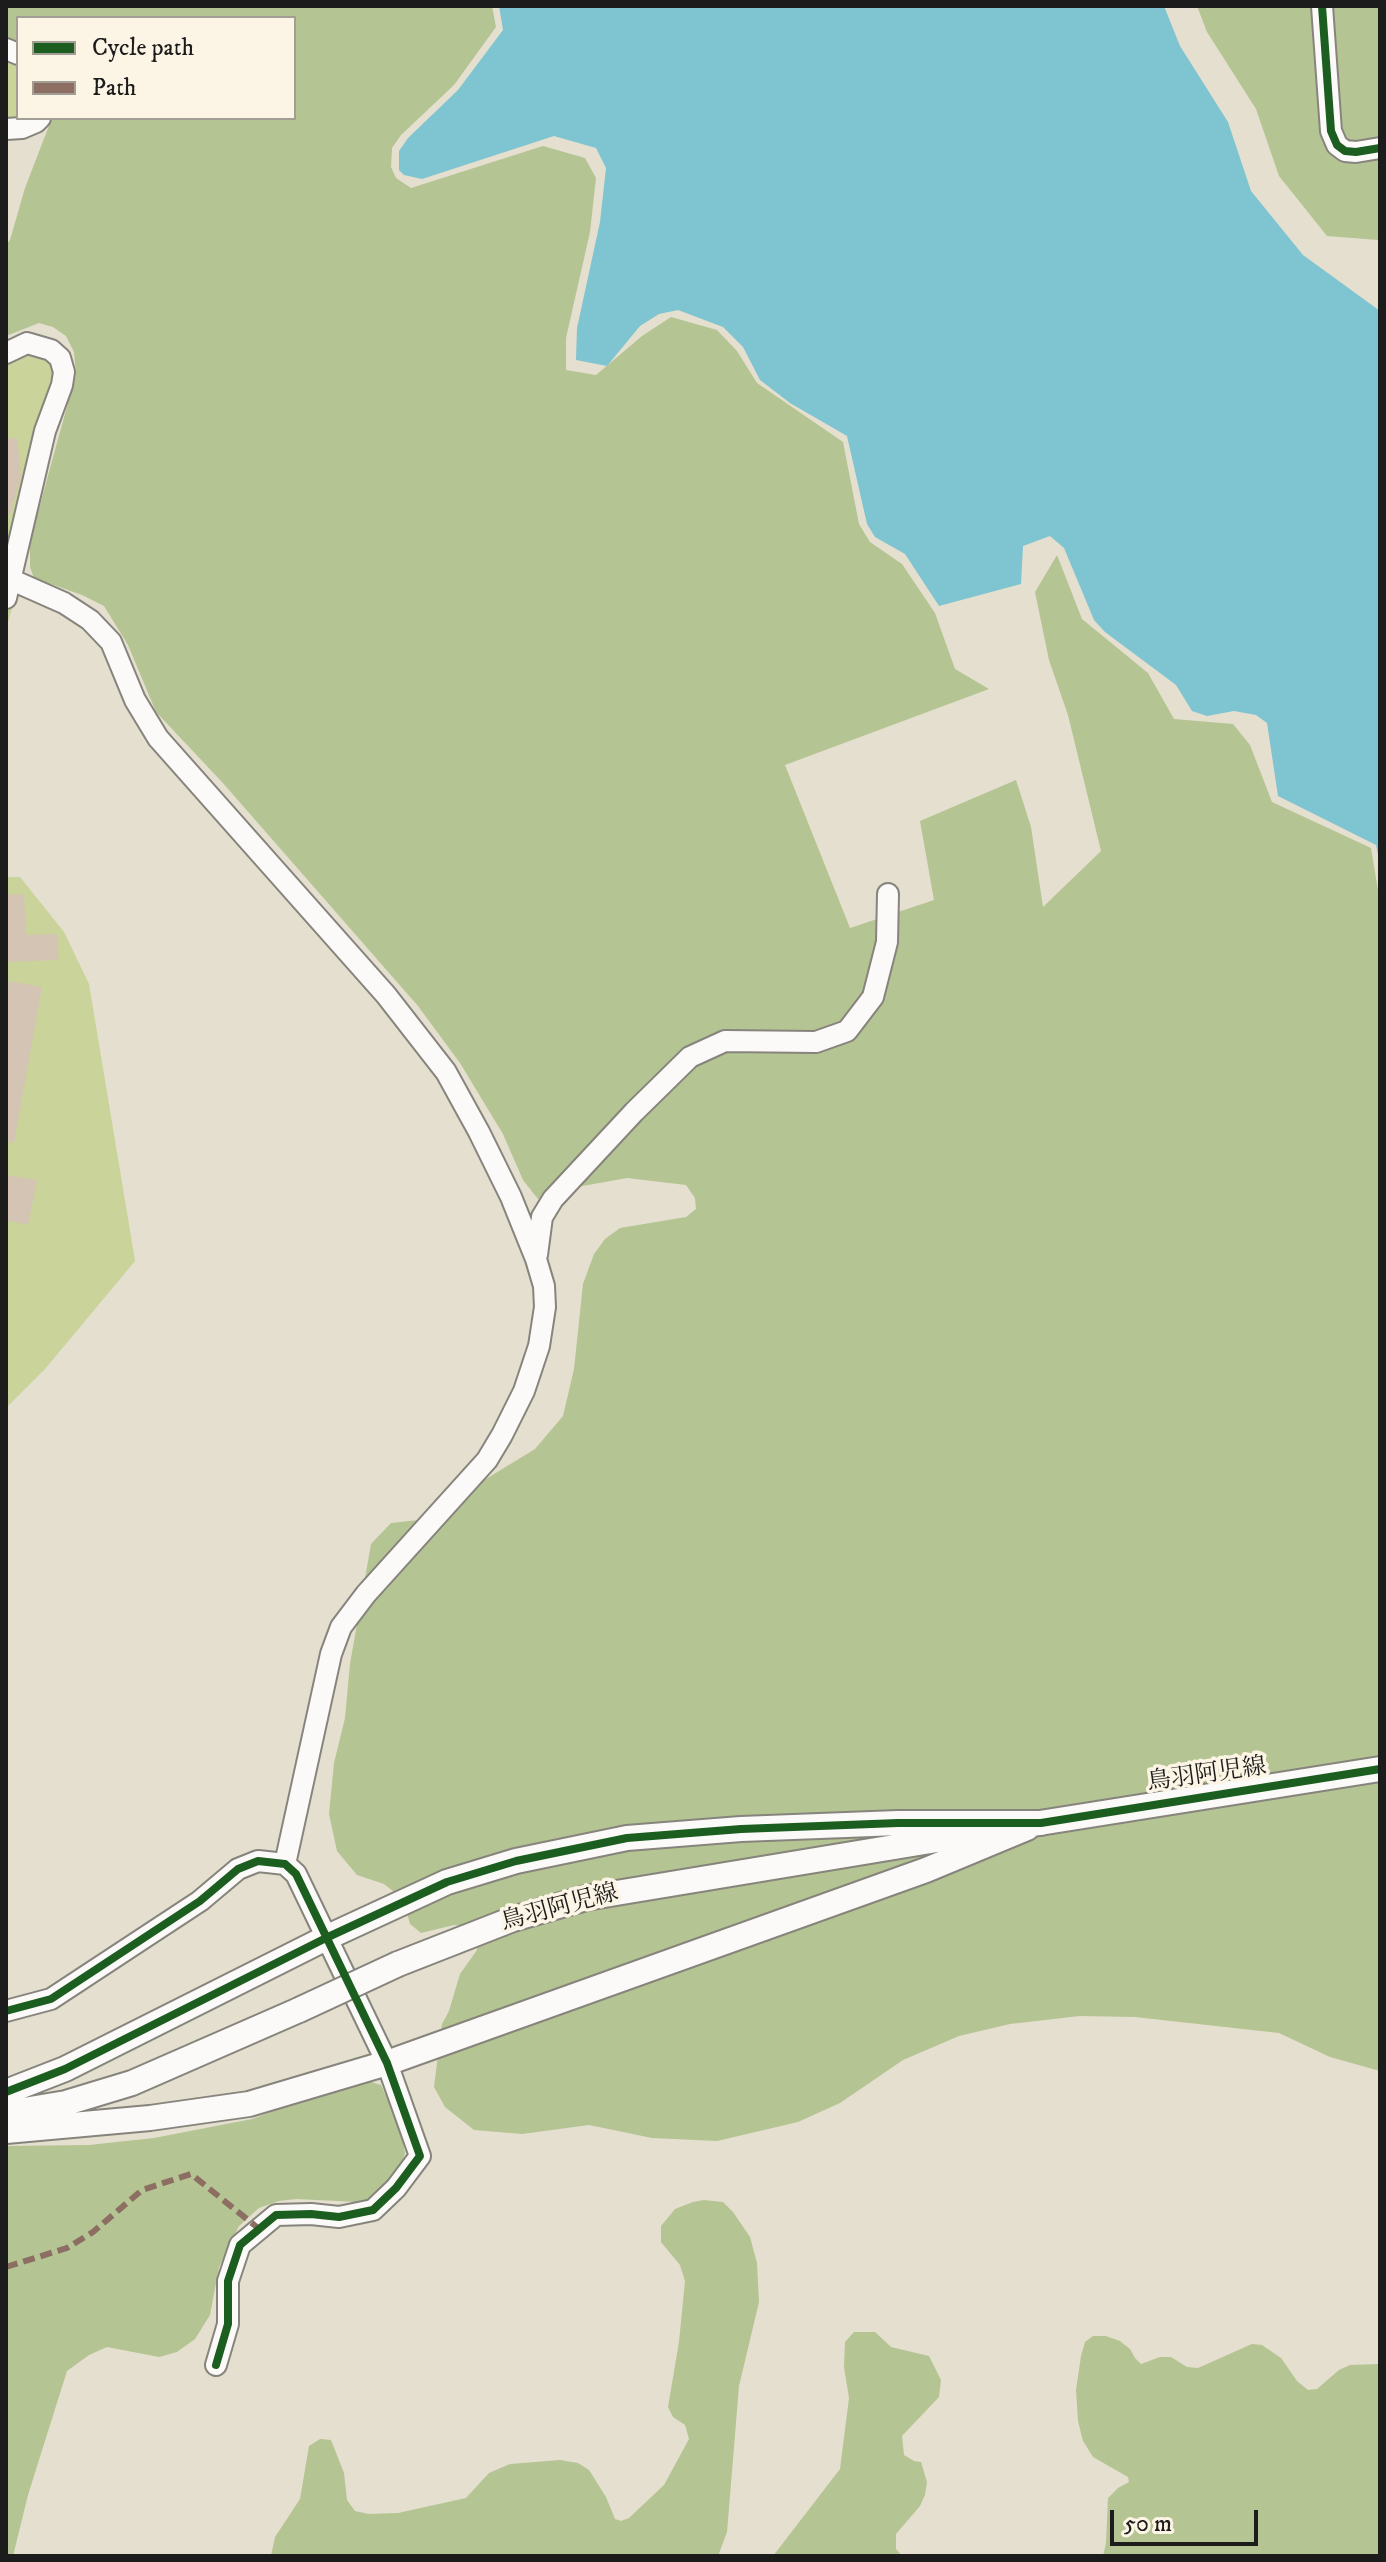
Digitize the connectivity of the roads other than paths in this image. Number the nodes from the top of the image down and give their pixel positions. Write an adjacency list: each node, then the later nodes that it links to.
1 (1322, 6): 4 (street)
2 (38, 120): 3 (street)
3 (6, 129)
4 (1380, 148)
5 (6, 353): 6 (street)
6 (9, 589): 8 (street)
7 (888, 894): 8 (street)
8 (536, 1259): 11 (street)
9 (1380, 1769): 10 (main road, 鳥羽阿児線)
10 (1041, 1823): 12 (main road); 14 (main road); 16 (main road, 鳥羽阿児線, bridge)
11 (285, 1864): 12 (street); 13 (street)
12 (328, 1937): 14 (street); 15 (main road)
13 (6, 2011)
14 (387, 2063): 17 (main road); 18 (street)
15 (6, 2092)
16 (6, 2113)
17 (6, 2131)
18 (216, 2365)

